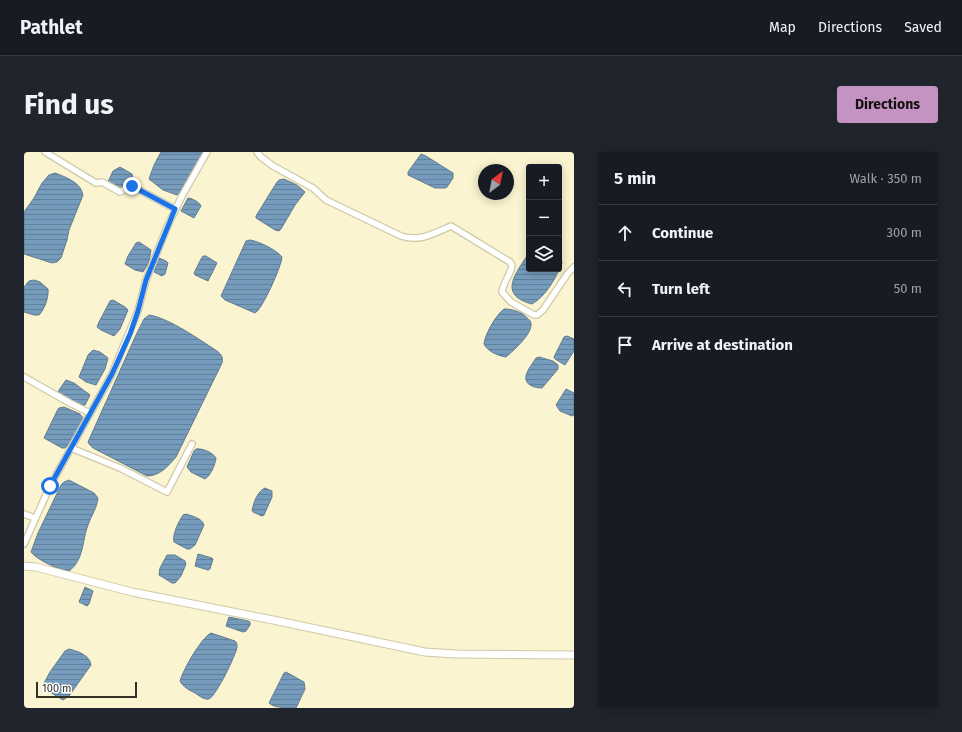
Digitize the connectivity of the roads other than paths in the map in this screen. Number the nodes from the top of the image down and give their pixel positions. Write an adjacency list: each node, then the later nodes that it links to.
1 (44, 152): 4 (street)
2 (207, 152): 4 (street)
3 (257, 152): 5 (street)
4 (175, 209): 7 (street)
5 (574, 267)
6 (24, 377): 7 (street)
7 (90, 413): 9 (street)
8 (192, 444): 9 (street)
9 (71, 448): 11 (street)
10 (24, 514): 11 (street)
11 (35, 518): 12 (street)
12 (24, 544)
13 (24, 566): 14 (street)
14 (574, 655)

